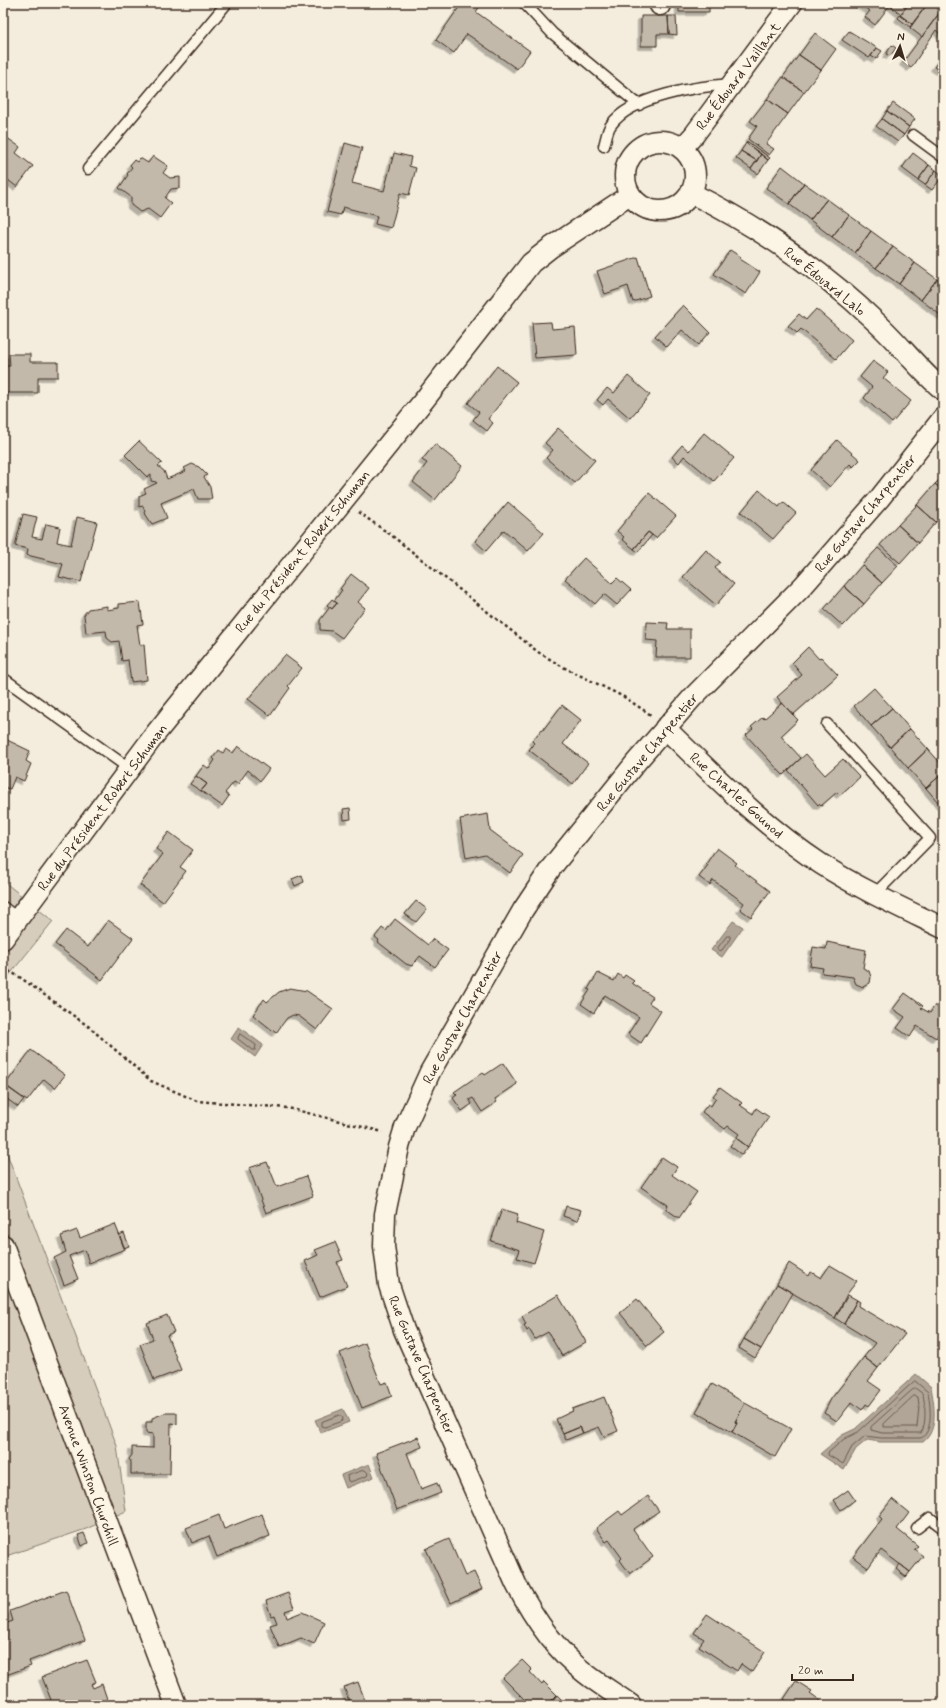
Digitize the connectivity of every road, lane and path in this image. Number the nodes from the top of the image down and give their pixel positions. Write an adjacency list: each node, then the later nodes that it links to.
1 (227, 3): 10 (lane)
2 (524, 3): 5 (lane)
3 (792, 3): 4 (street, Rue Édouard Vaillant)
4 (732, 84): 5 (lane); 8 (street, Rue Édouard Vaillant)
5 (639, 105): 7 (lane)
6 (913, 135): 9 (lane)
7 (604, 146)
8 (682, 148): 11 (street); 12 (street)
9 (943, 157)
10 (88, 169)
11 (691, 193): 12 (street); 13 (street, Rue Édouard Lalo)
12 (630, 195): 15 (street, Rue du Président Robert Schuman)
13 (943, 390)
14 (943, 418): 18 (street, Rue Gustave Charpentier)
15 (342, 501): 18 (path); 19 (street, Rue du Président Robert Schuman)
16 (3, 678): 19 (lane)
17 (827, 724): 20 (lane)
18 (665, 728): 20 (street, Rue Charles Gounod); 25 (street, Rue Gustave Charpentier)
19 (130, 769): 21 (street, Rue du Président Robert Schuman)
20 (874, 895): 22 (street, Rue Charles Gounod)
21 (11, 913): 23 (street, Rue du Président Robert Schuman)
22 (943, 928)
23 (3, 939)
24 (3, 968): 25 (path)
25 (402, 1136): 29 (street, Rue Gustave Charpentier)
26 (3, 1245): 30 (street, Avenue Winston Churchill)
27 (917, 1528): 28 (lane)
28 (943, 1528)
29 (627, 1702)
30 (176, 1705)

